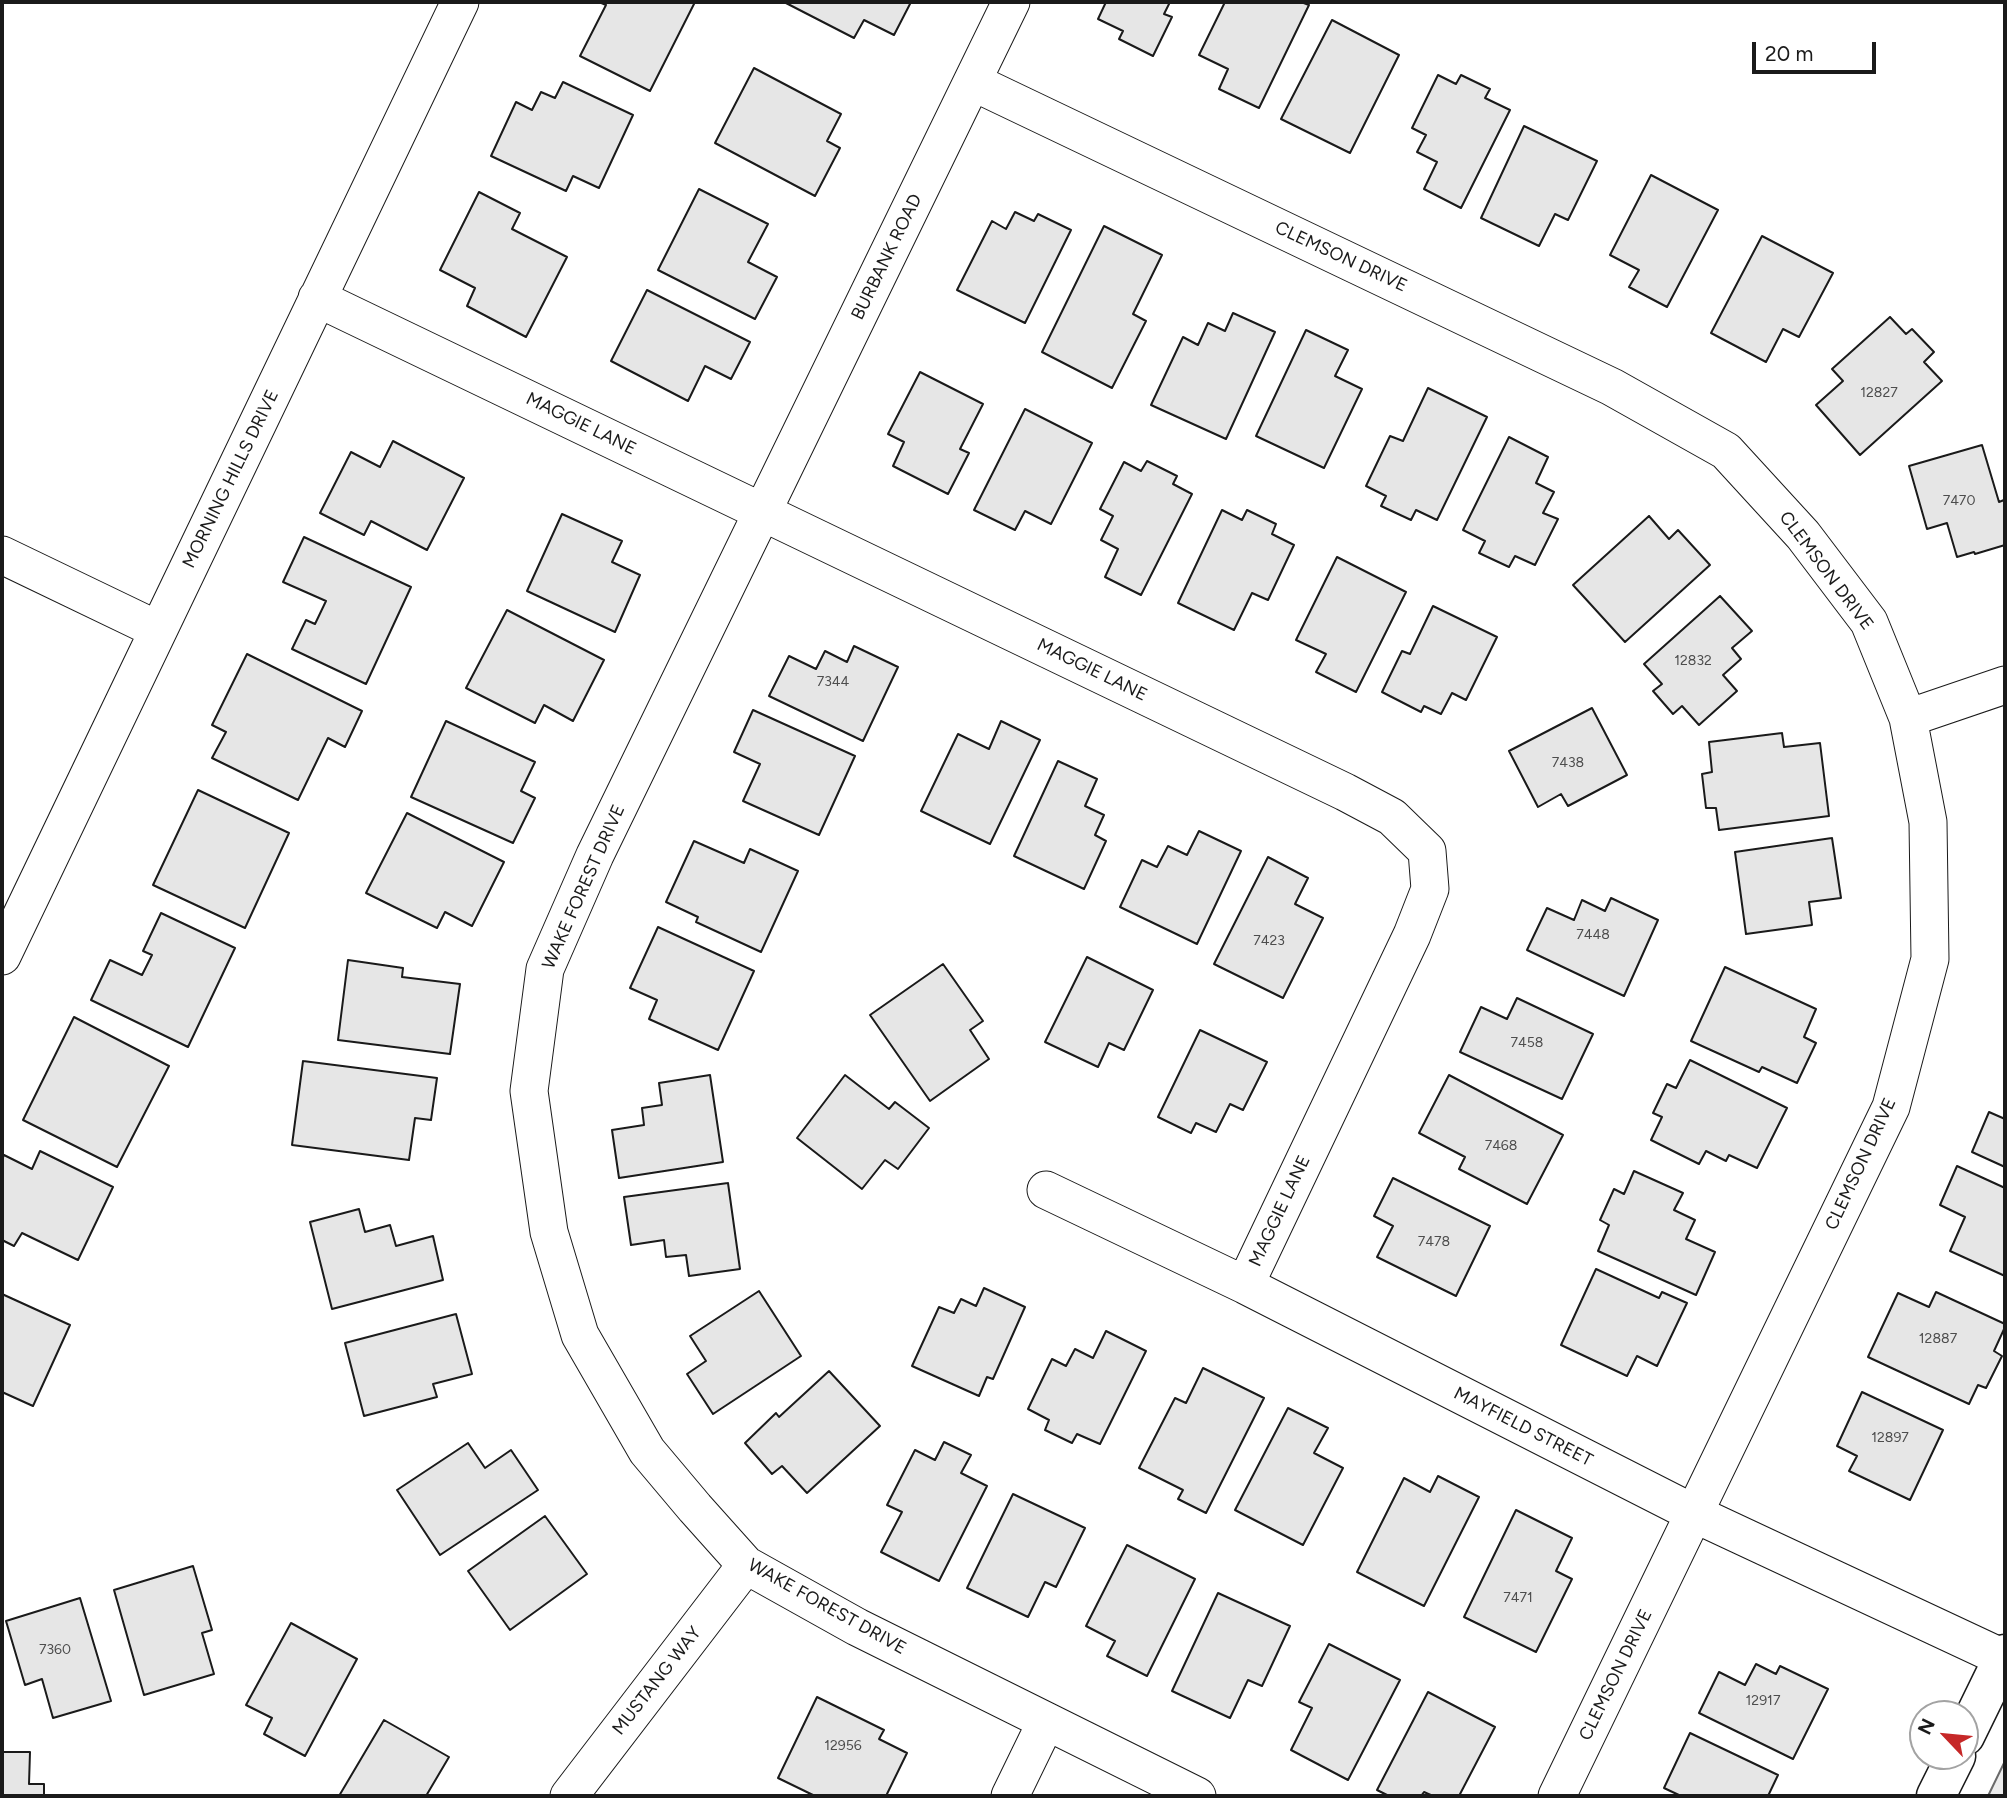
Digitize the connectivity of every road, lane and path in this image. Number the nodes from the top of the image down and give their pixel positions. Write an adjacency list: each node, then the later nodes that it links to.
1 (460, 2): 4 (street, MORNING HILLS DRIVE)
2 (1011, 2): 3 (street, BURBANK ROAD)
3 (973, 82): 5 (street, BURBANK ROAD); 9 (street, CLEMSON DRIVE)
4 (317, 298): 5 (street, MAGGIE LANE); 7 (street, MORNING HILLS DRIVE)
5 (763, 511): 12 (street, MAGGIE LANE); 14 (street, WAKE FOREST DRIVE)
6 (2, 555): 7 (street)
7 (158, 630): 10 (street, MORNING HILLS DRIVE)
8 (2005, 685): 9 (street)
9 (1908, 719): 13 (street, CLEMSON DRIVE)
10 (2, 956)
11 (1046, 1190): 12 (street, MAYFIELD STREET)
12 (1245, 1285): 13 (street, MAYFIELD STREET)
13 (1695, 1514): 15 (street, MAYFIELD STREET); 22 (street, CLEMSON DRIVE)
14 (746, 1566): 17 (street, WAKE FOREST DRIVE); 19 (street, MUSTANG WAY)
15 (2004, 1656): 16 (street)
16 (1979, 1708)
17 (1046, 1722): 20 (street); 21 (street, WAKE FOREST DRIVE)
18 (1948, 1770): 23 (street)
19 (569, 1796)
20 (1010, 1796)
21 (1198, 1796)
22 (1557, 1796)
23 (1936, 1796)

